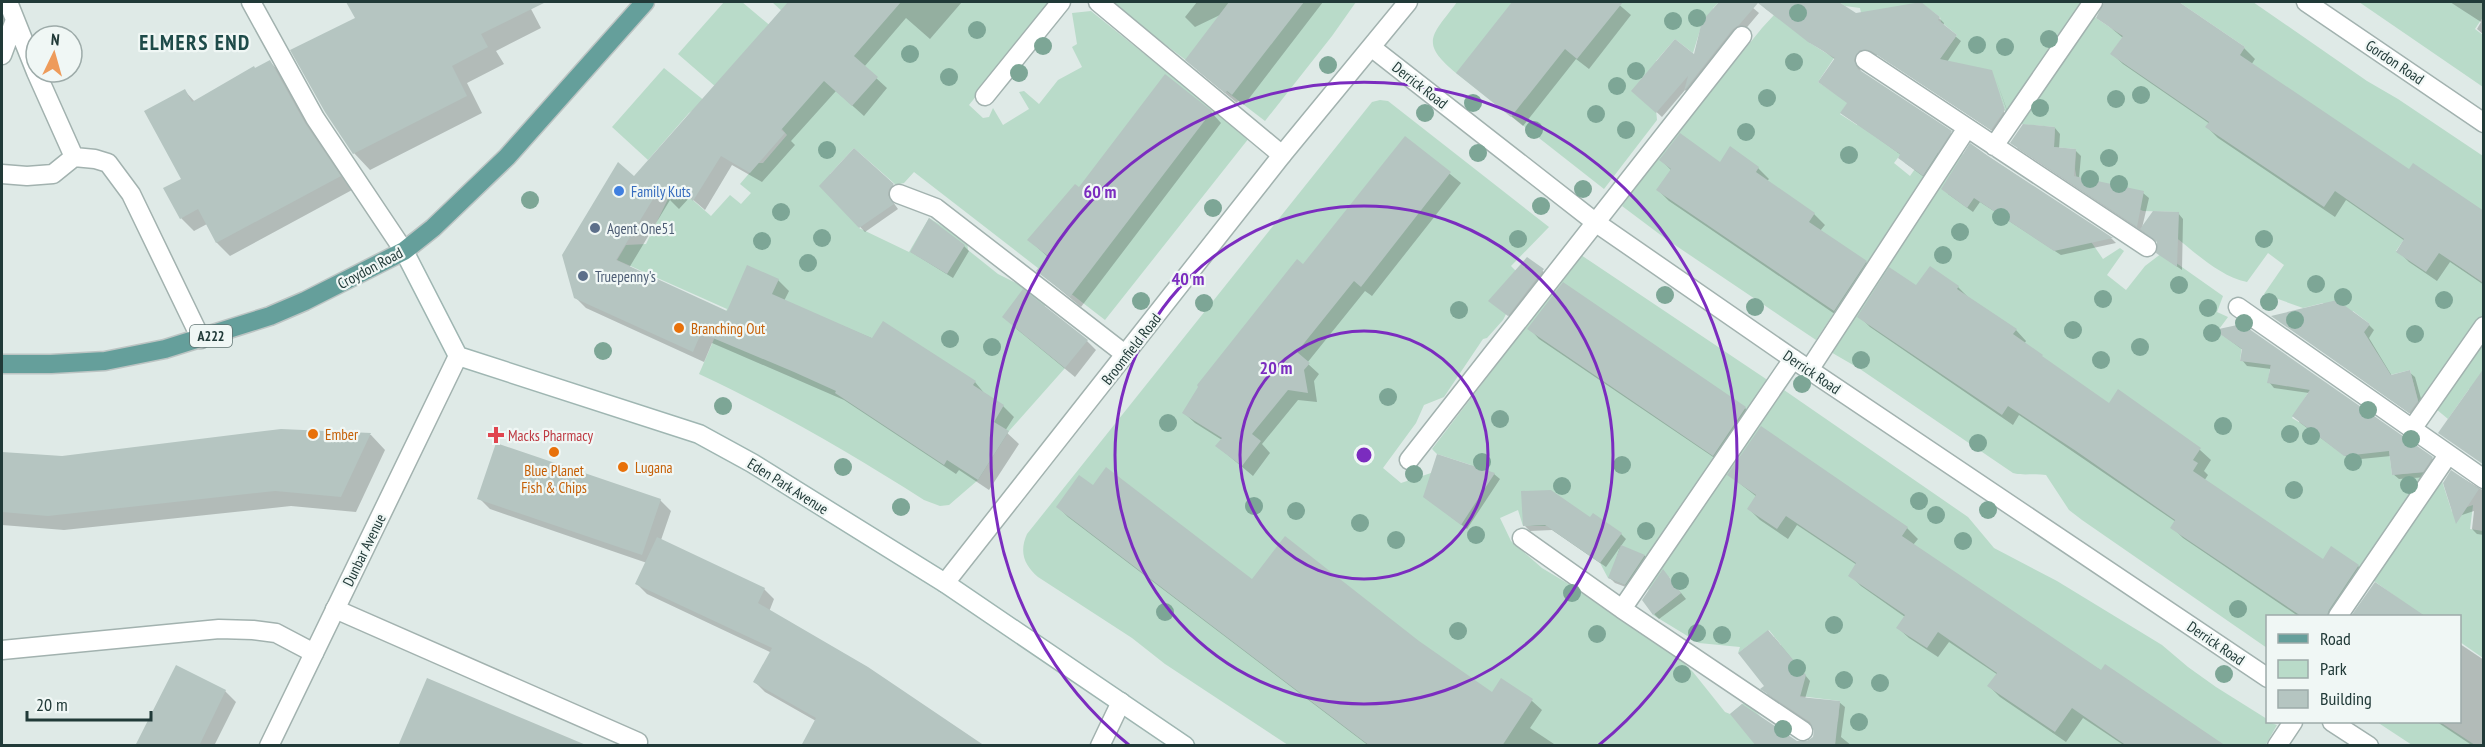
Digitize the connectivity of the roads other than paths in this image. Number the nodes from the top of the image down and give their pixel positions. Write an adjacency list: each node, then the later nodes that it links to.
1 (8, 2): 9 (street)
2 (251, 2): 26 (street)
3 (645, 2): 26 (main road, Croydon Road / A222)
4 (1061, 2): 16 (street)
5 (1098, 2): 20 (street)
6 (1408, 2): 12 (street, Broomfield Road)
7 (2093, 2): 19 (street)
8 (2306, 2): 17 (street, Gordon Road)
9 (15, 20): 11 (street); 13 (street)
10 (1742, 36): 24 (street)
11 (24, 42)
12 (1371, 47): 20 (street, Broomfield Road); 24 (street, Derrick Road)
13 (2, 55)
14 (1865, 60): 18 (street)
15 (41, 84): 21 (street)
16 (985, 96)
17 (2484, 123)
18 (1967, 128): 19 (street); 34 (street)
19 (1994, 146): 25 (street)
20 (1282, 155): 30 (street, Broomfield Road)
21 (74, 158): 22 (street); 29 (street)
22 (2, 174)
23 (898, 194): 30 (street)
24 (1595, 222): 32 (street, Derrick Road); 37 (street)
25 (2147, 247)
26 (404, 251): 29 (main road, Croydon Road / A222); 31 (street)
27 (2238, 307): 35 (street)
28 (2484, 326): 35 (street)
29 (201, 339): 33 (main road, Croydon Road / A222)
30 (1126, 355): 40 (street, Broomfield Road)
31 (458, 356): 40 (street, Eden Park Avenue); 41 (street, Dunbar Avenue)
32 (1793, 359): 34 (street, Derrick Road); 42 (street)
33 (2, 364)
34 (1809, 370): 46 (street, Derrick Road)
35 (2412, 429): 36 (street)
36 (2448, 455): 38 (street); 43 (street)
37 (1409, 460)
38 (2484, 479)
39 (1522, 538): 42 (street)
40 (945, 583): 47 (street, Eden Park Avenue)
41 (335, 609): 45 (street, Dunbar Avenue); 52 (street)
42 (1622, 609): 50 (street)
43 (2339, 615)
44 (2, 650): 45 (street)
45 (314, 653): 51 (street, Dunbar Avenue)
46 (2266, 677)
47 (1121, 702): 53 (street); 54 (street, Eden Park Avenue)
48 (2292, 723): 55 (street)
49 (2334, 723): 56 (street)
50 (1803, 731)
51 (270, 746)
52 (636, 746)
53 (1100, 746)
54 (1185, 746)
55 (2277, 746)
56 (2369, 746)

